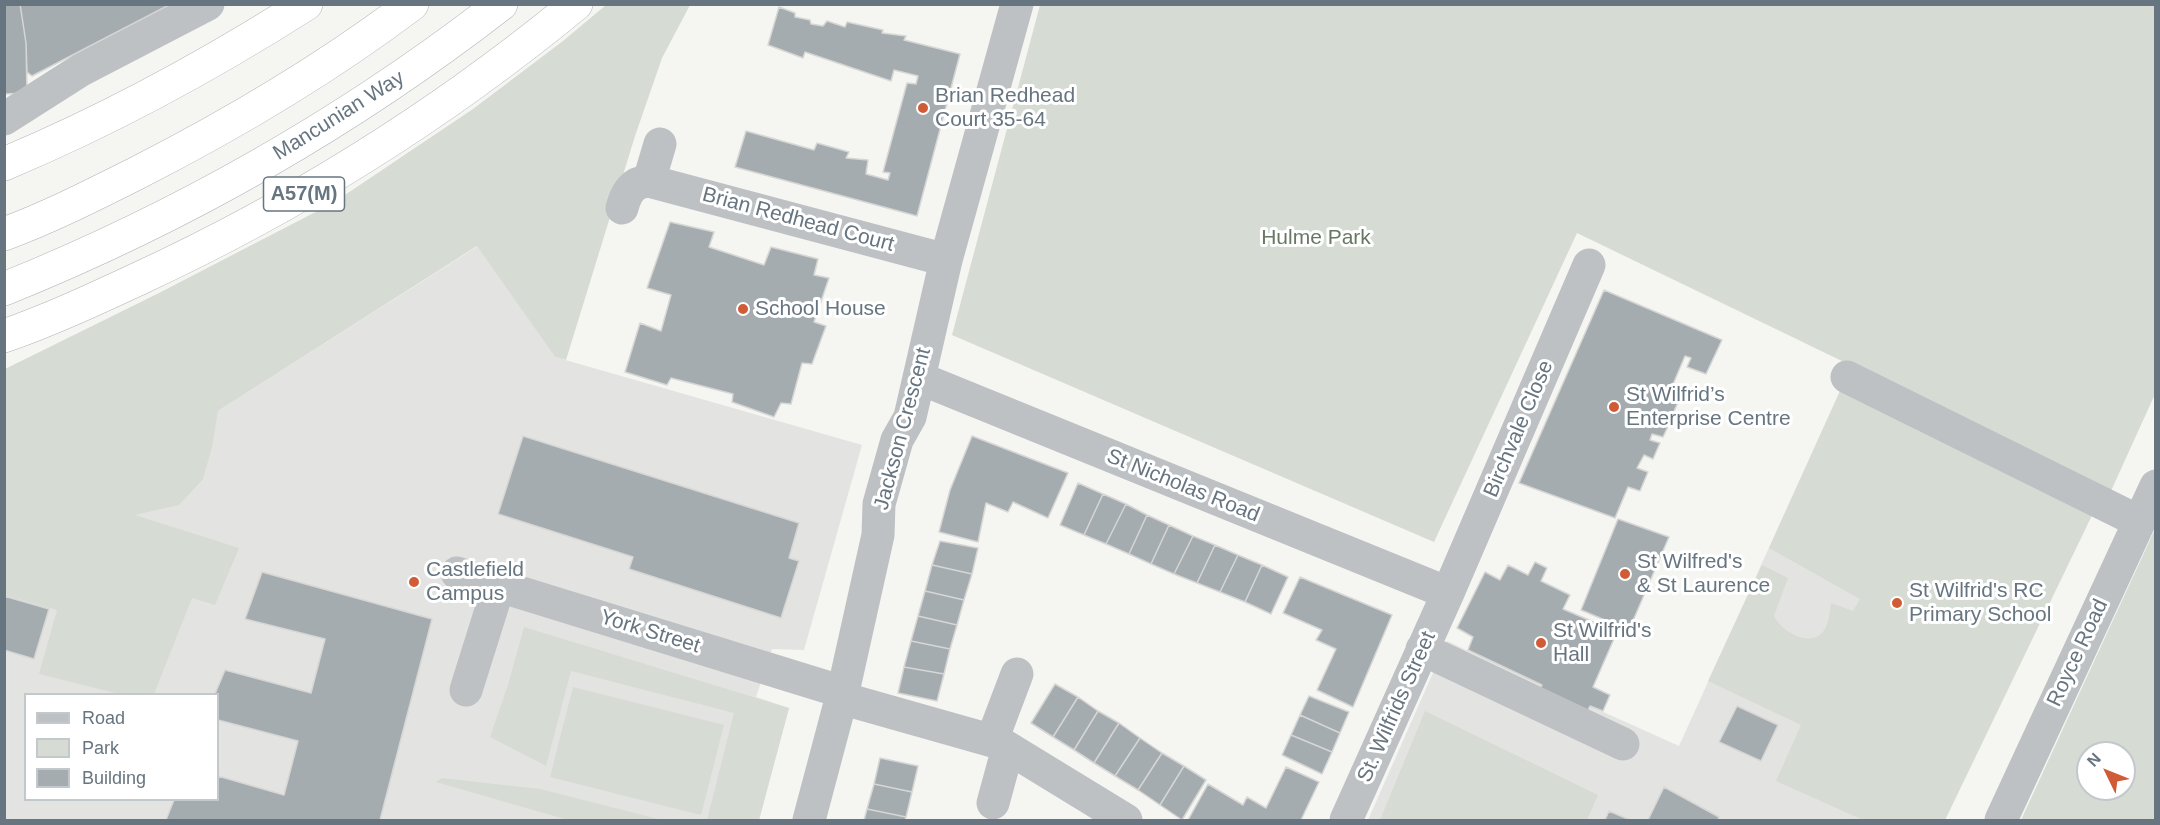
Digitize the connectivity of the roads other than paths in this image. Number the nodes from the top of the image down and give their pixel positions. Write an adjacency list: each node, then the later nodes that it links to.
1 (208, 4): 9 (street)
2 (293, 4): 8 (street)
3 (306, 4): 8 (highway)
4 (412, 4): 14 (highway)
5 (501, 4): 17 (highway, Mancunian Way / A57(M))
6 (576, 4): 18 (highway, A57(M))
7 (1017, 4): 15 (street, Jackson Crescent)
8 (270, 27): 11 (highway)
9 (4, 119)
10 (660, 144): 12 (street)
11 (4, 164)
12 (649, 181): 13 (street); 15 (street, Brian Redhead Court)
13 (622, 208)
14 (4, 234)
15 (946, 260): 20 (street, Jackson Crescent)
16 (1589, 265): 25 (street, Birchvale Close)
17 (4, 289)
18 (4, 336)
19 (1847, 377): 22 (street)
20 (919, 378): 25 (street, St Nicholas Road); 29 (street, Jackson Crescent)
21 (2156, 486): 22 (street, Royce Road)
22 (2138, 520): 36 (street, Royce Road)
23 (456, 573): 24 (street, York Street)
24 (499, 585): 28 (street); 29 (street, York Street)
25 (1448, 593): 26 (street, St. Wilfrids Street)
26 (1422, 649): 31 (street); 35 (street, St. Wilfrids Street)
27 (1017, 674): 30 (street)
28 (466, 690)
29 (842, 695): 30 (street, York Street); 33 (street, Jackson Crescent)
30 (1000, 744): 32 (street); 34 (street, York Street)
31 (1623, 744)
32 (993, 803)
33 (809, 820)
34 (1126, 820)
35 (1346, 820)
36 (2001, 820)

